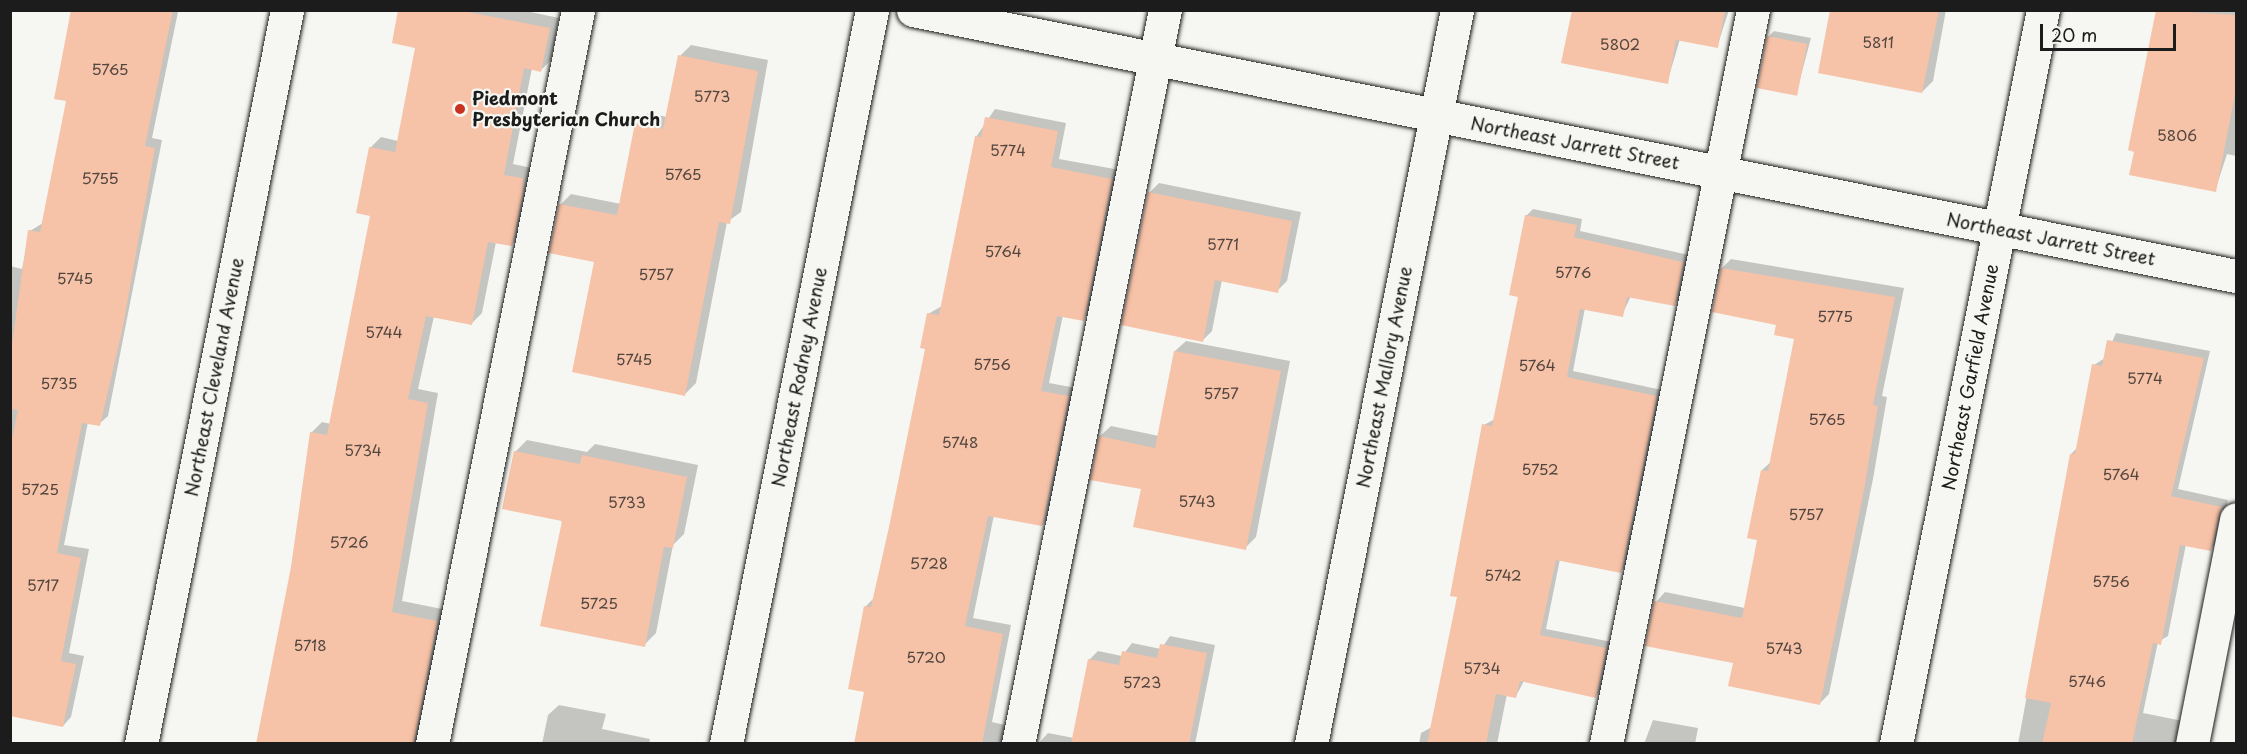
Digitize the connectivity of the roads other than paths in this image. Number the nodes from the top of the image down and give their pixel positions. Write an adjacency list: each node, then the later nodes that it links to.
1 (287, 10): 15 (street, Northeast Cleveland Avenue)
2 (578, 10): 16 (street)
3 (872, 10): 17 (street, Northeast Rodney Avenue)
4 (913, 10): 9 (street, Northeast Jarrett Street)
5 (1165, 10): 9 (street)
6 (1457, 10): 10 (street, Northeast Mallory Avenue)
7 (1753, 10): 11 (street)
8 (2043, 10): 12 (street, Northeast Garfield Avenue)
9 (1155, 59): 10 (street, Northeast Jarrett Street); 18 (street)
10 (1436, 115): 11 (street, Northeast Jarrett Street); 19 (street, Northeast Mallory Avenue)
11 (1720, 173): 12 (street, Northeast Jarrett Street); 20 (street)
12 (2000, 229): 13 (street, Northeast Jarrett Street); 21 (street, Northeast Garfield Avenue)
13 (2236, 276)
14 (2236, 519): 22 (street)
15 (141, 744)
16 (432, 744)
17 (726, 744)
18 (1018, 744)
19 (1311, 744)
20 (1606, 744)
21 (1896, 744)
22 (2192, 744)

